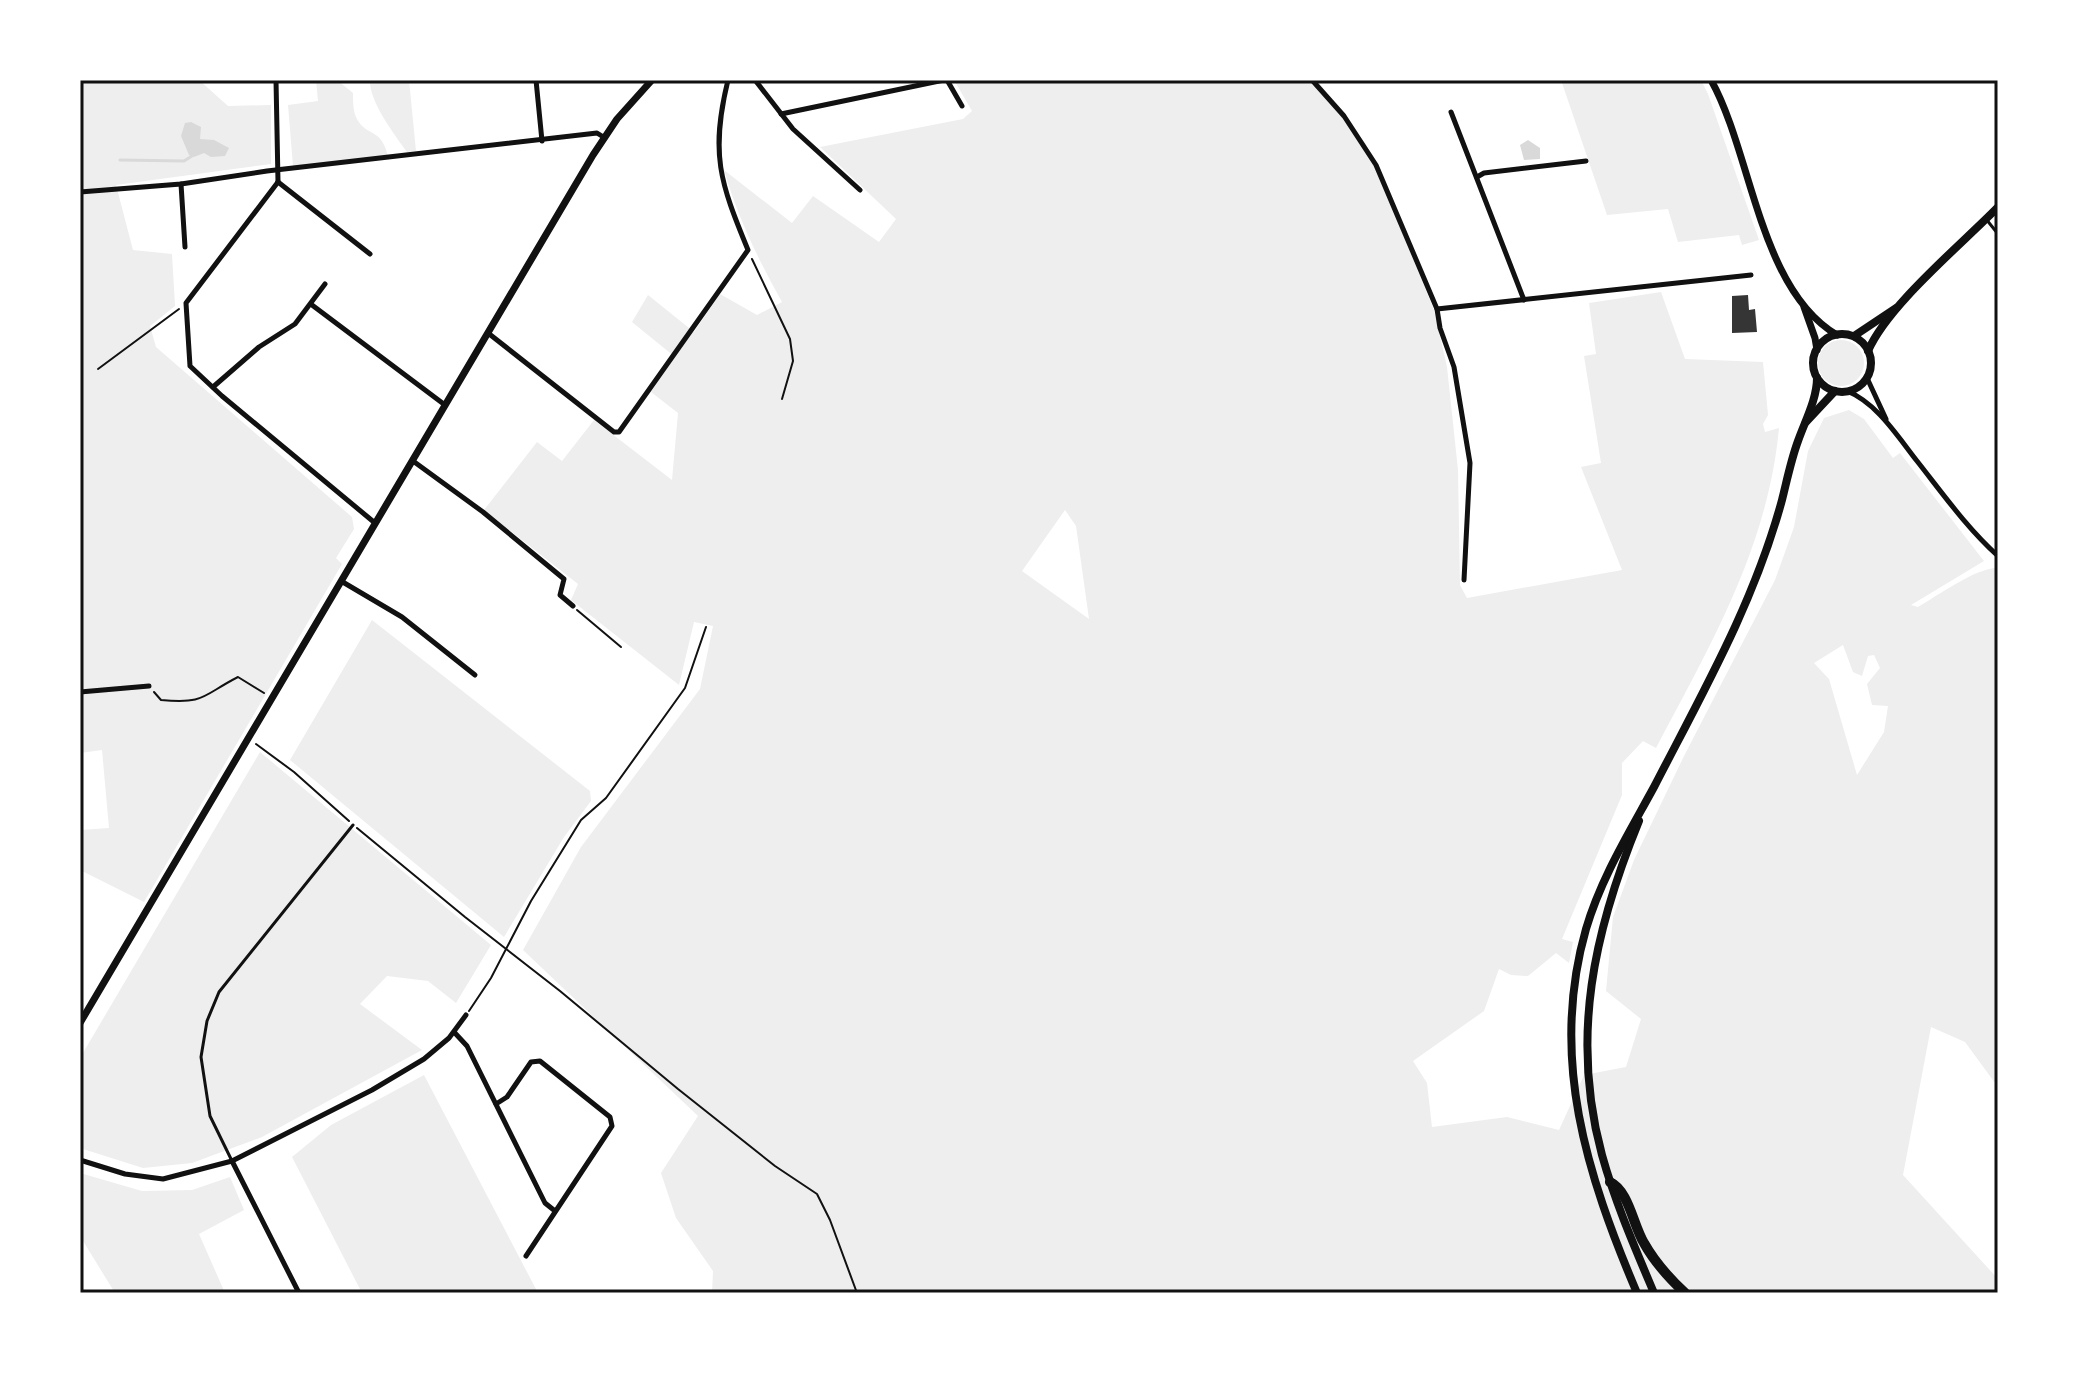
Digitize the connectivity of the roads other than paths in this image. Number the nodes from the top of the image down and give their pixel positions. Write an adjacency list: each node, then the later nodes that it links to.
1 (276, 80): 15 (street)
2 (536, 80): 13 (street)
3 (652, 80): 12 (street)
4 (728, 80): 33 (street)
5 (755, 80): 11 (street)
6 (946, 80): 9 (street); 11 (street)
7 (1312, 80): 32 (street)
8 (1711, 80): 29 (street)
9 (962, 106)
10 (1451, 112): 16 (street)
11 (781, 114): 19 (street)
12 (605, 138): 13 (street); 33 (street)
13 (542, 141): 15 (street)
14 (1586, 161): 16 (street)
15 (278, 170): 17 (street); 18 (street)
16 (1477, 177): 28 (street)
17 (278, 182): 25 (street); 40 (street)
18 (181, 184): 20 (street); 24 (street)
19 (860, 190)
20 (80, 192)
21 (1998, 207): 22 (main road)
22 (1986, 219): 23 (lane); 30 (main road)
23 (1998, 234)
24 (185, 247)
25 (370, 254)
26 (1751, 275): 28 (street)
27 (325, 284): 31 (street)
28 (1524, 300): 32 (street)
29 (1802, 301): 34 (street); 36 (street)
30 (1903, 303): 35 (main road); 37 (main road)
31 (312, 305): 40 (street); 43 (street)
32 (1437, 309): 49 (street)
33 (488, 333): 43 (street)
34 (1837, 335): 35 (main road); 36 (main road)
35 (1854, 336): 37 (main road)
36 (1817, 350): 38 (main road)
37 (1868, 351): 39 (main road)
38 (1817, 378): 41 (main road); 44 (main road)
39 (1867, 378): 42 (main road); 45 (street)
40 (213, 387): 47 (street)
41 (1835, 391): 42 (main road); 44 (main road)
42 (1847, 391): 45 (street)
43 (445, 405): 46 (street)
44 (1805, 423): 55 (main road)
45 (1888, 424): 48 (street)
46 (413, 461): 47 (street); 51 (street)
47 (375, 523): 50 (street)
48 (1998, 556)
49 (1464, 580)
50 (341, 581): 52 (street); 58 (street)
51 (573, 606)
52 (475, 675)
53 (149, 686): 54 (street)
54 (80, 692)
55 (1652, 790): 63 (main road); 67 (main road)
56 (353, 825): 62 (lane)
57 (466, 1015): 59 (street)
58 (80, 1023)
59 (454, 1032): 60 (street); 62 (street)
60 (496, 1104): 64 (street); 64 (street)
61 (80, 1160): 62 (street)
62 (232, 1161): 66 (street)
63 (1610, 1182): 68 (main road); 69 (highway)
64 (555, 1211): 65 (street)
65 (526, 1256)
66 (299, 1293)
67 (1637, 1293)
68 (1654, 1293)
69 (1685, 1293)

